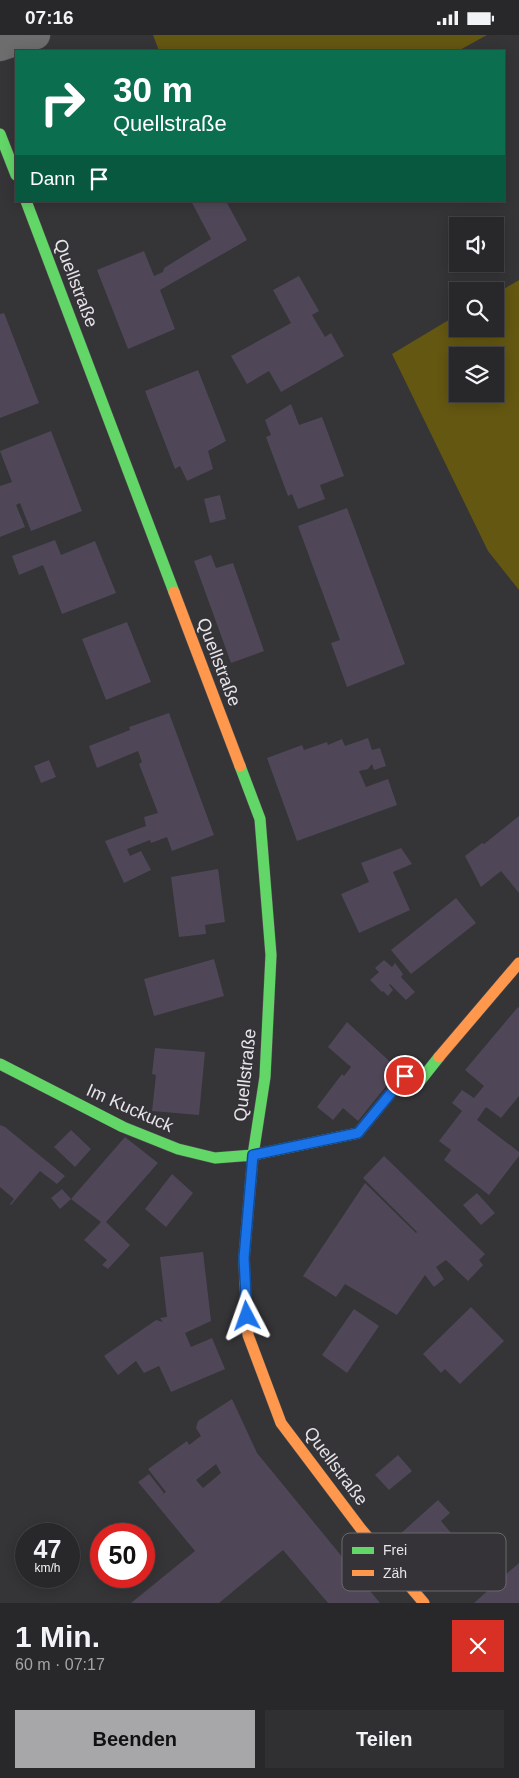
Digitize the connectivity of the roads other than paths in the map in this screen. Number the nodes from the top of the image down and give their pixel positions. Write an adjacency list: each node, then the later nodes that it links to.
1 (36, 35): 2 (street)
2 (0, 47)
3 (0, 134): 4 (main road)
4 (15, 172)
5 (26, 202): 8 (main road, Quellstraße)
6 (519, 963): 8 (main road)
7 (0, 1064): 8 (main road, Im Kuckuck)
8 (253, 1155): 9 (main road, Quellstraße)
9 (364, 1533)
10 (414, 1591): 11 (main road, Quellstraße)
11 (424, 1603)

